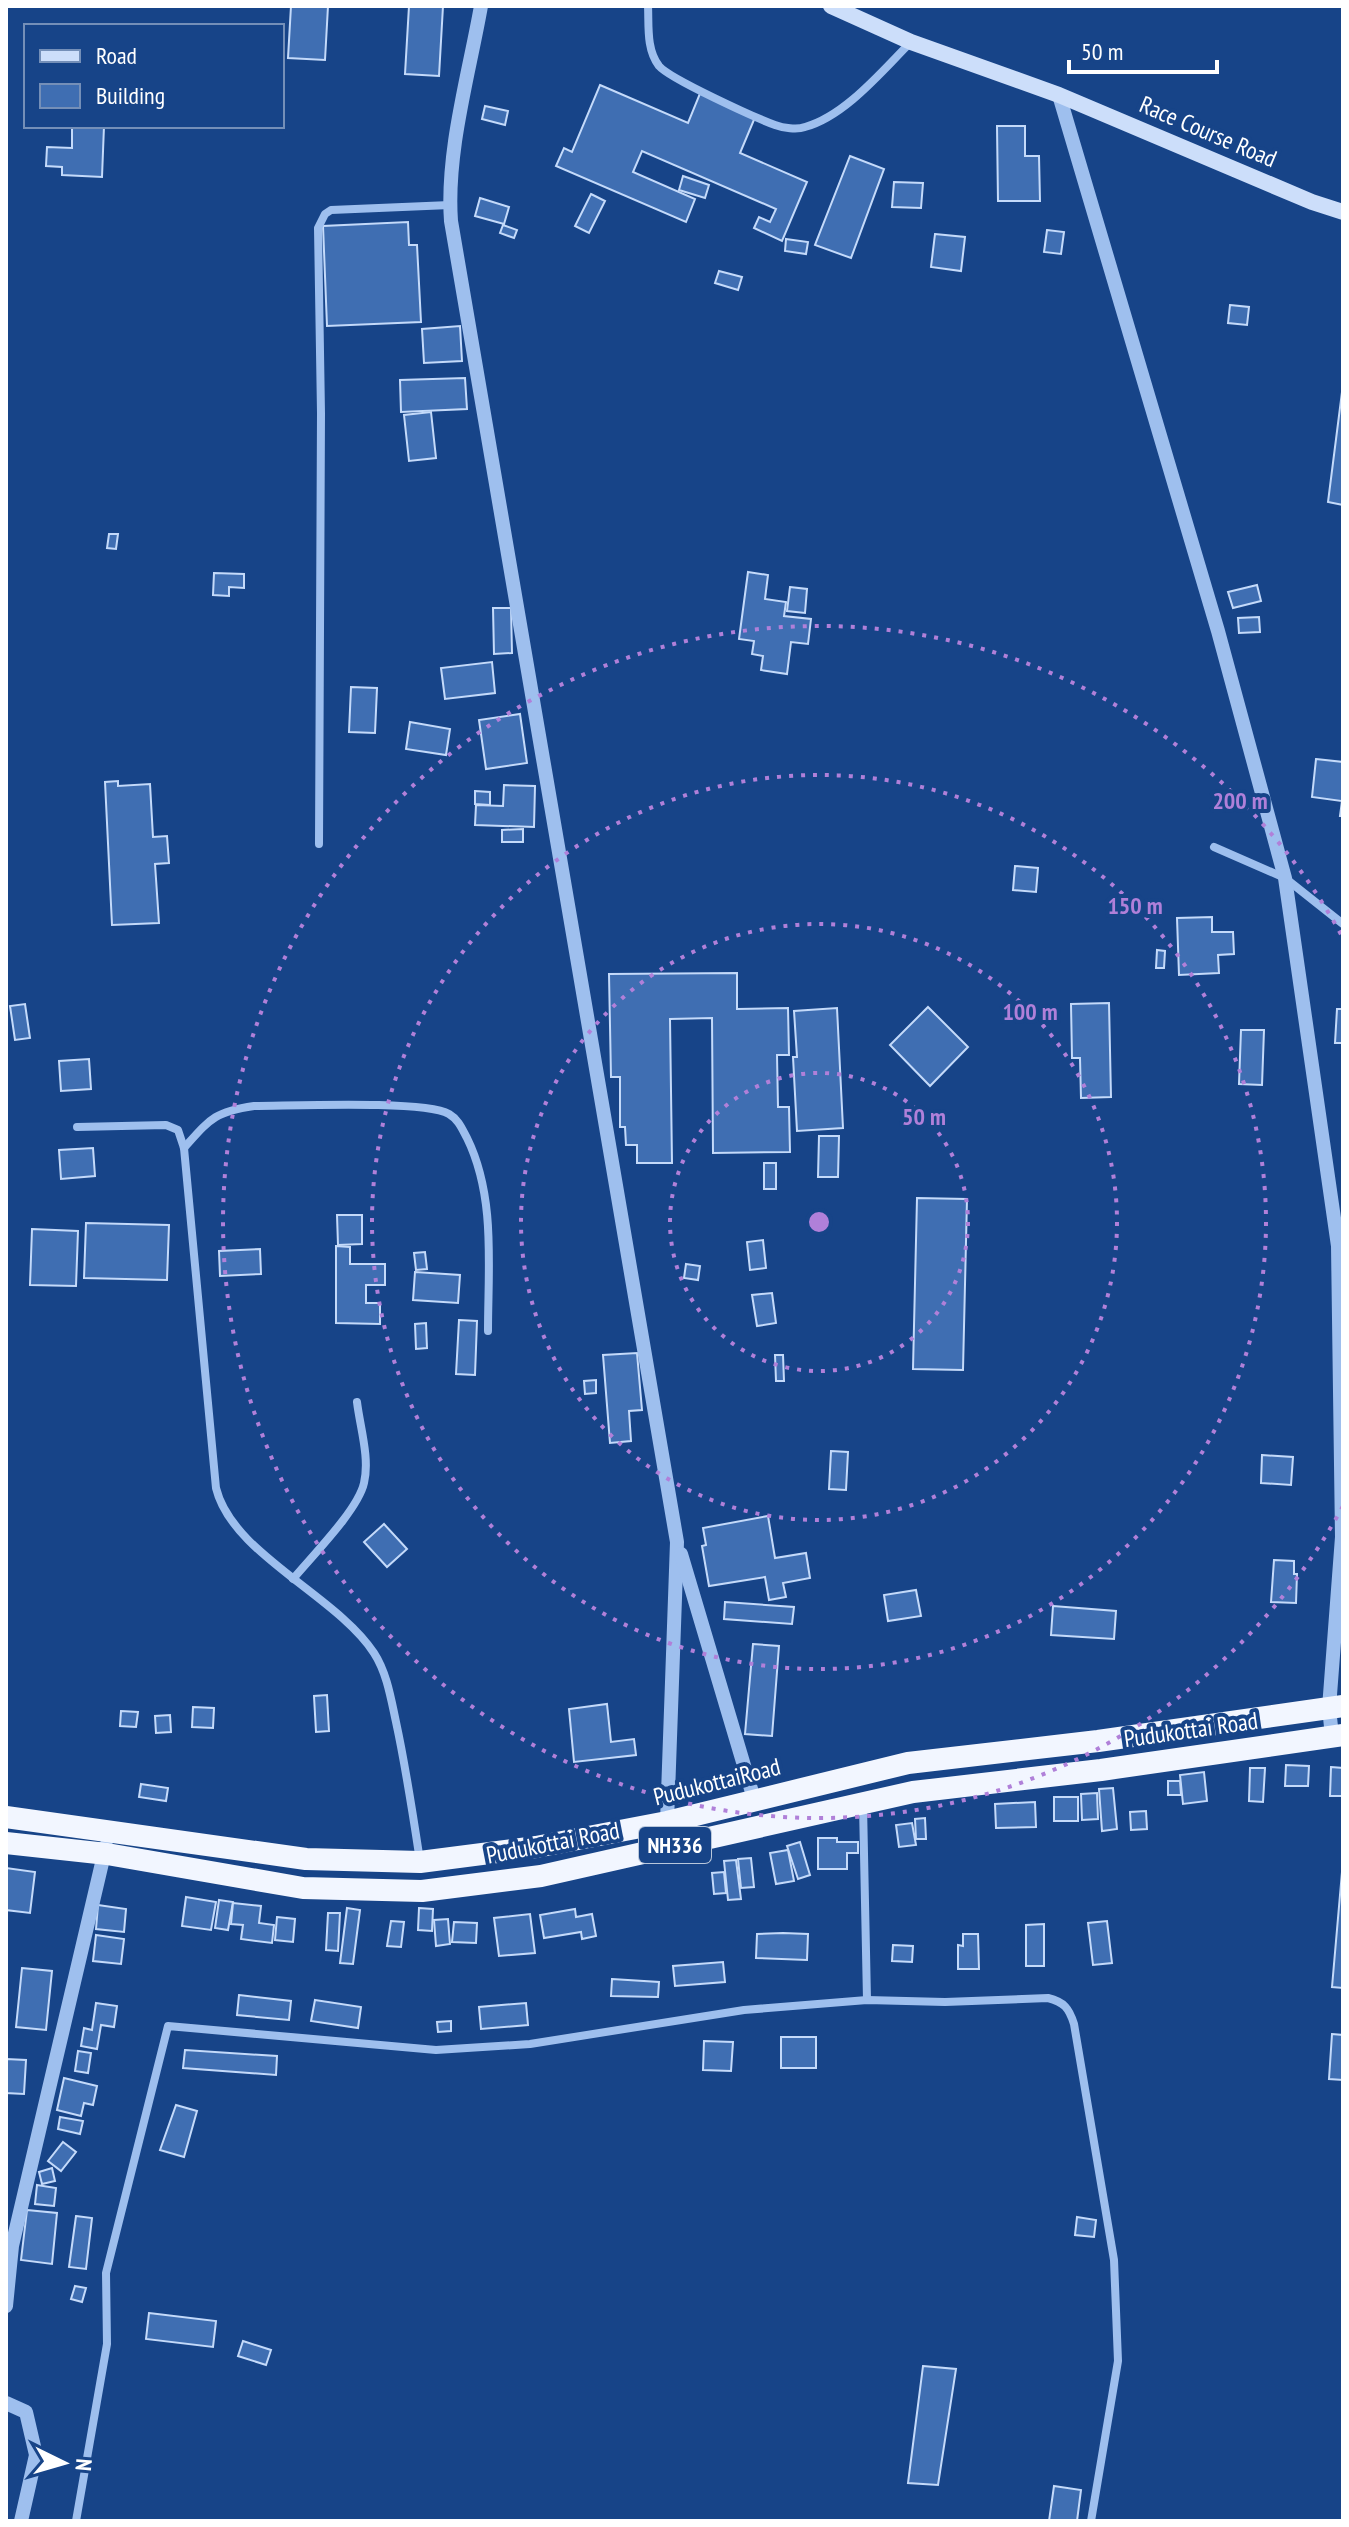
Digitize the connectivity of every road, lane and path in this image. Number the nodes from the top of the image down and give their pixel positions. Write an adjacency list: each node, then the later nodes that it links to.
1 (481, 6): 6 (street)
2 (648, 6): 4 (street)
3 (831, 6): 4 (main road, Race Course Road)
4 (911, 42): 5 (main road, Race Course Road)
5 (1059, 95): 7 (main road, Race Course Road); 10 (street)
6 (450, 205): 8 (street); 16 (street)
7 (1343, 212)
8 (319, 844)
9 (1214, 847): 10 (street)
10 (1285, 878): 11 (street); 18 (street)
11 (1343, 924)
12 (77, 1127): 13 (street)
13 (184, 1148): 14 (street); 17 (street)
14 (488, 1331)
15 (357, 1402): 17 (street)
16 (677, 1542): 20 (street); 23 (street)
17 (293, 1579): 27 (street)
18 (1336, 1707): 19 (street); 20 (highway, PudukottaiRoad / NH336)
19 (1338, 1736): 21 (highway, Pudukottai Road / NH336)
20 (754, 1799): 23 (highway, PudukottaiRoad / NH336)
21 (863, 1803): 26 (highway, Pudukottai Road / NH336); 28 (street)
22 (6, 1817): 24 (highway, PudukottaiRoad / NH336)
23 (667, 1822): 27 (highway, PudukottaiRoad / NH336)
24 (106, 1830): 26 (street); 27 (highway, PudukottaiRoad / NH336)
25 (6, 1843): 26 (highway, Pudukottai Road / NH336)
26 (107, 1854): 29 (street)
27 (420, 1862)
28 (867, 2000): 32 (street); 33 (street)
29 (6, 2306)
30 (6, 2403): 31 (street)
31 (21, 2521)
32 (76, 2521)
33 (1091, 2521)

